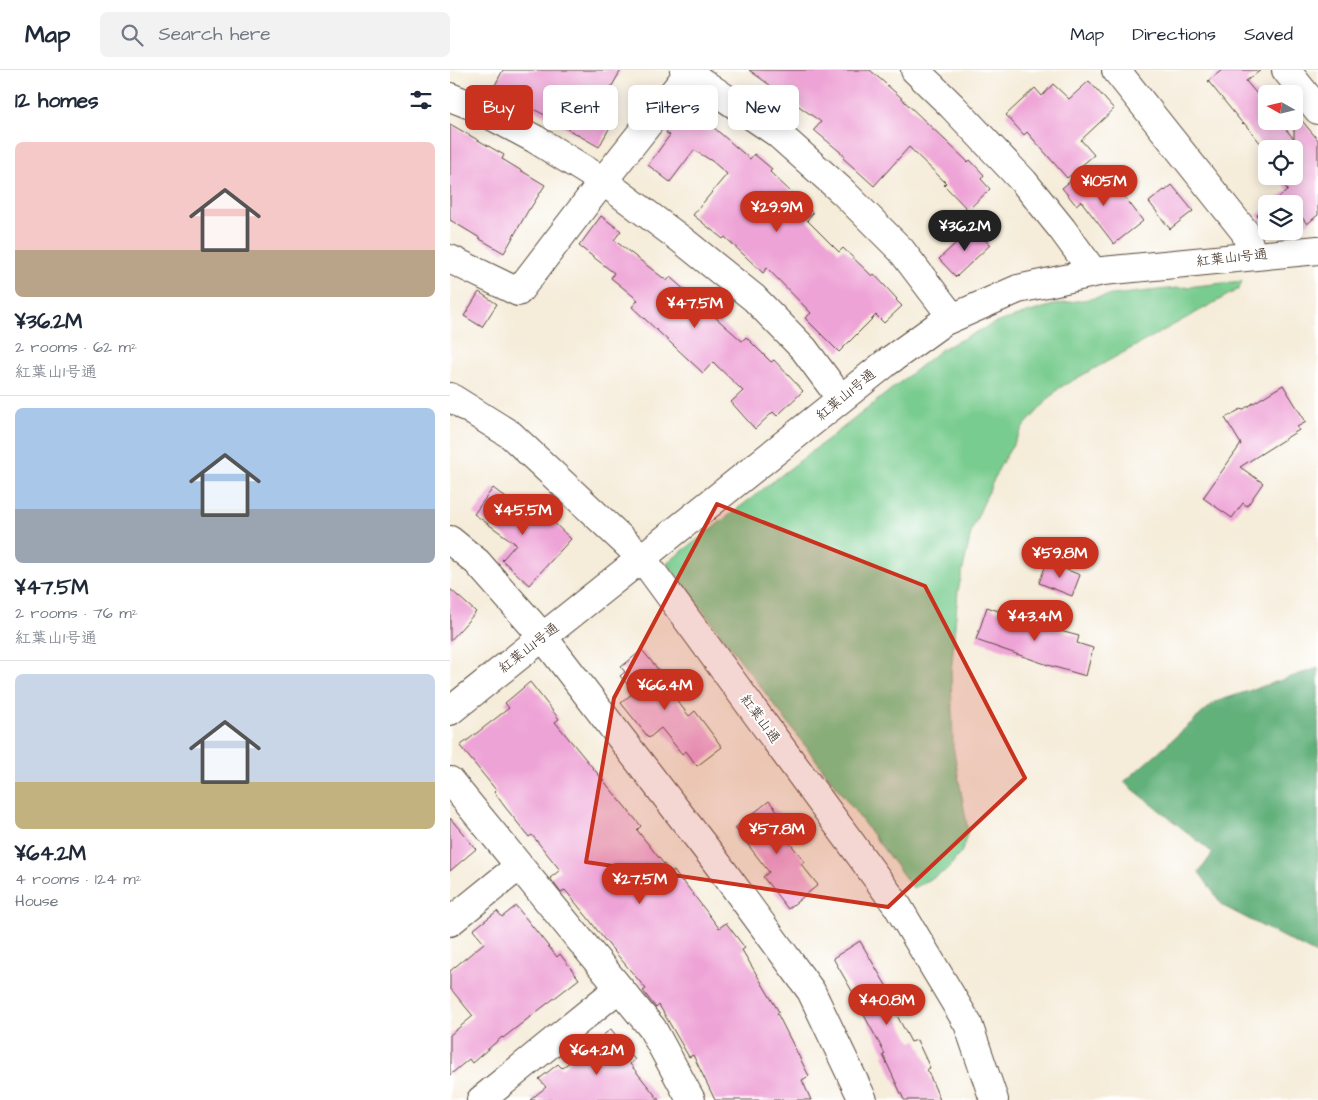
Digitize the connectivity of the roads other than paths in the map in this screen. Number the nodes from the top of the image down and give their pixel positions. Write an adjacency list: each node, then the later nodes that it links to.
1 (915, 70): 11 (street)
2 (1116, 70): 9 (street)
3 (1286, 70): 6 (street)
4 (688, 71): 7 (street); 12 (street)
5 (450, 96): 7 (street)
6 (1318, 110)
7 (603, 181): 10 (street); 14 (street)
8 (1318, 250): 9 (street, 紅葉山1号通)
9 (1253, 256): 11 (street, 紅葉山1号通)
10 (450, 259)
11 (1094, 273): 12 (street, 紅葉山1号通)
12 (952, 317): 14 (street, 紅葉山1号通)
13 (450, 397): 16 (street, 紅葉山通)
14 (841, 399): 16 (street, 紅葉山1号通)
15 (450, 540): 17 (street)
16 (642, 558): 17 (street, 紅葉山1号通); 26 (street, 紅葉山通)
17 (543, 637): 18 (street, 紅葉山1号通); 25 (street)
18 (450, 711)
19 (450, 781): 20 (street)
20 (519, 866): 21 (street); 22 (street)
21 (450, 922)
22 (619, 988): 23 (street); 24 (street)
23 (481, 1100)
24 (691, 1100)
25 (863, 1100)
26 (994, 1100)

